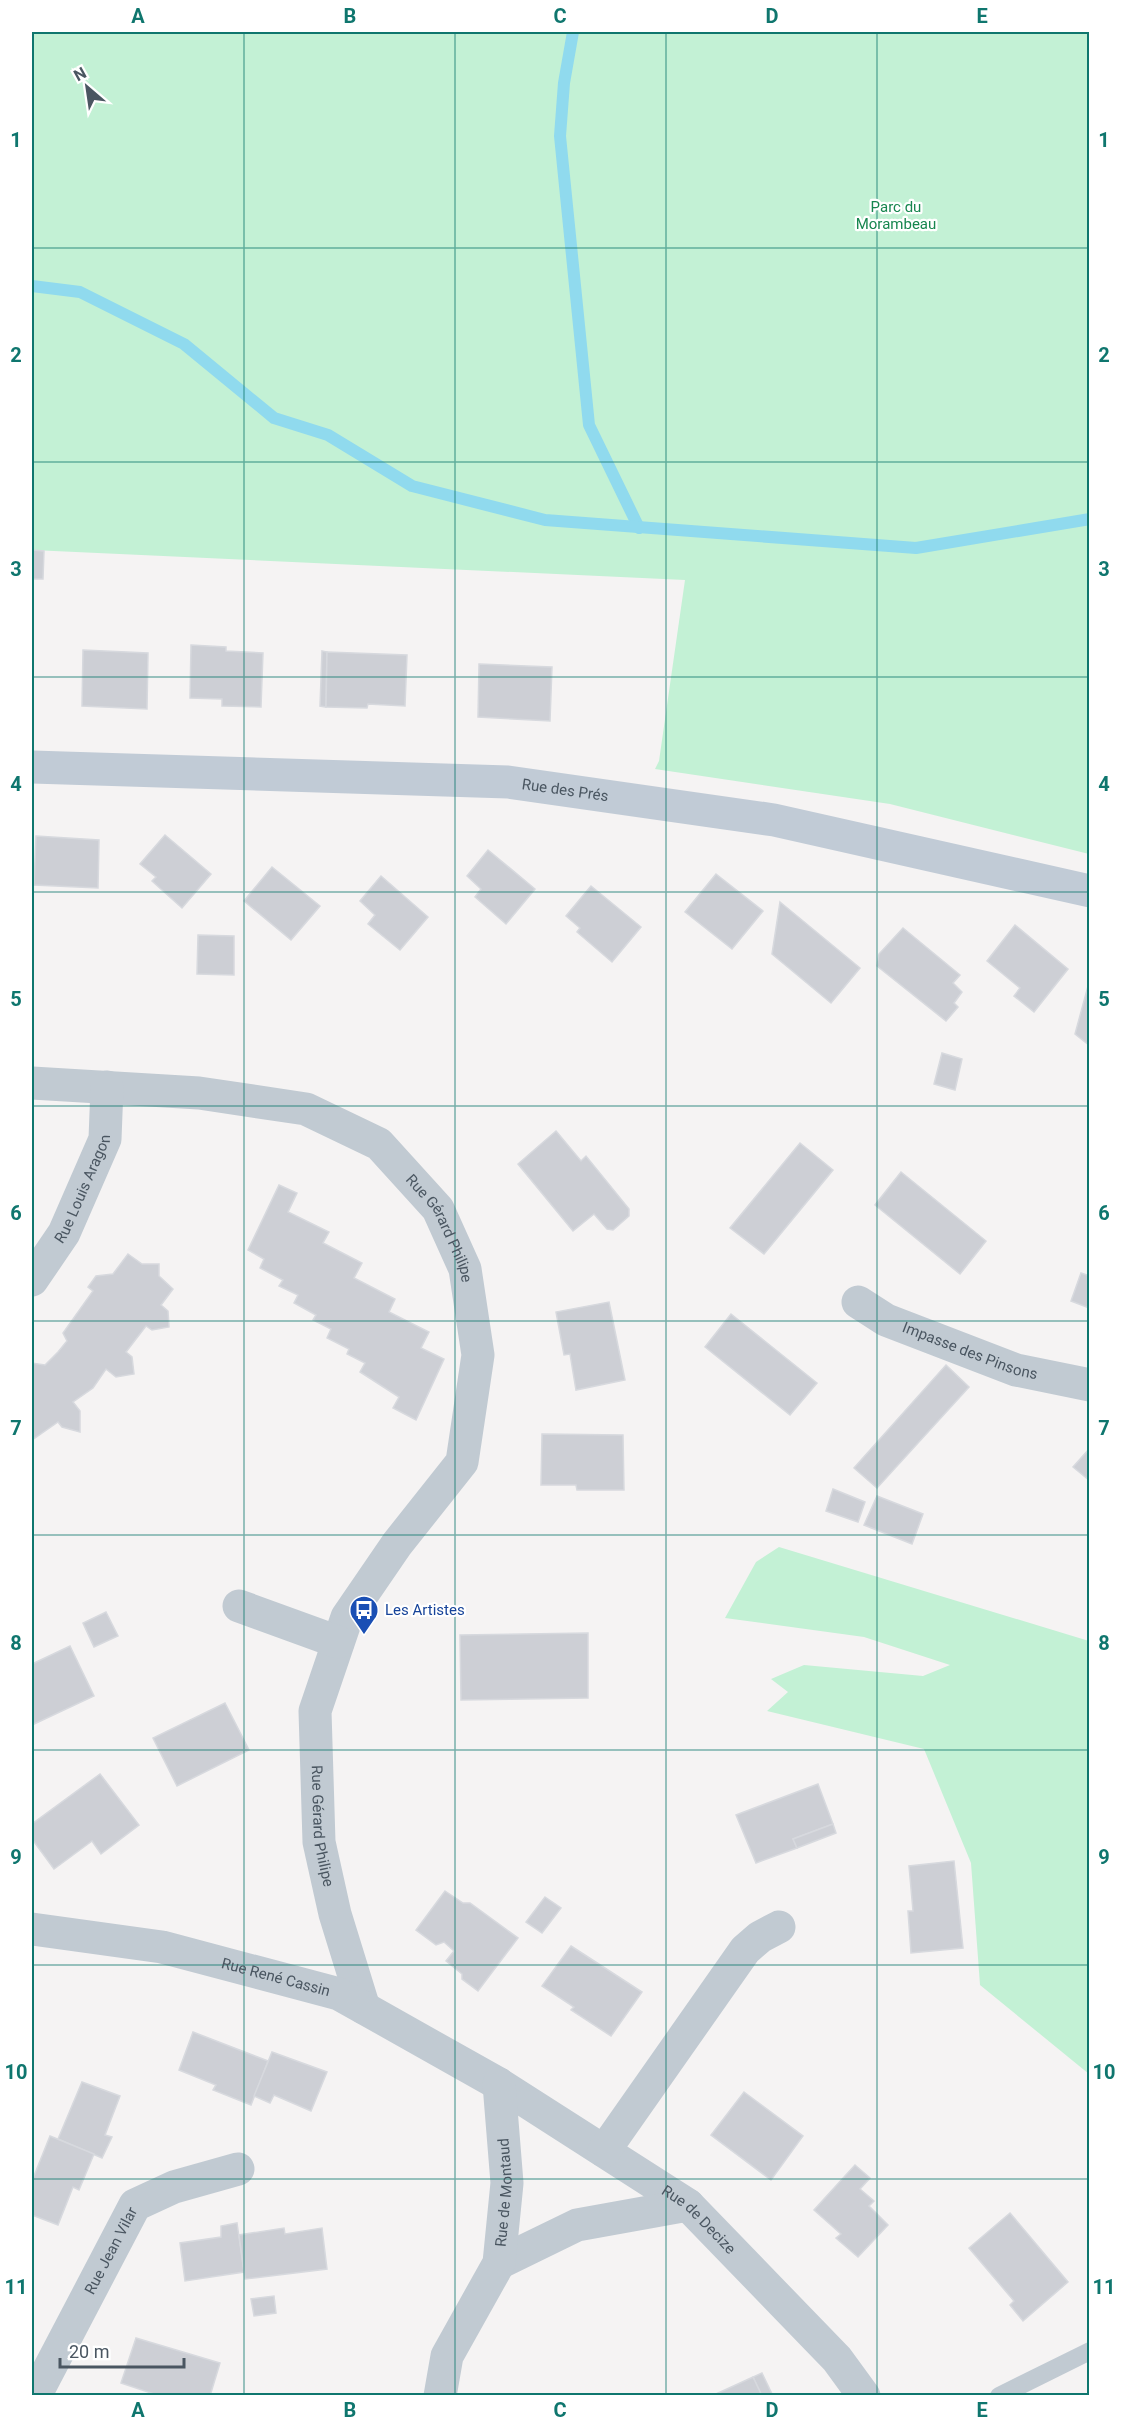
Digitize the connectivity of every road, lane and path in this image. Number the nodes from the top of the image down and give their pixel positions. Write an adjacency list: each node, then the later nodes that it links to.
1 (32, 767): 2 (street, Rue des Prés)
2 (1089, 891)
3 (32, 1083): 4 (street, Rue Gérard Philipe)
4 (107, 1088): 5 (street, Rue Louis Aragon); 9 (street, Rue Gérard Philipe)
5 (32, 1280)
6 (858, 1302): 7 (street, Impasse des Pinsons)
7 (1089, 1385)
8 (240, 1606): 9 (street)
9 (338, 1642): 12 (street, Rue Gérard Philipe)
10 (779, 1927): 14 (street)
11 (32, 1929): 12 (street, Rue René Cassin)
12 (364, 2008): 13 (street, Rue René Cassin)
13 (499, 2084): 14 (street, Rue de Decize); 17 (street, Rue de Montaud)
14 (604, 2151): 16 (street, Rue de Decize)
15 (238, 2169): 19 (street, Rue Jean Vilar)
16 (688, 2205): 17 (street); 21 (street, Rue de Decize)
17 (499, 2263): 20 (street, Rue de Montaud)
18 (1089, 2351): 22 (lane)
19 (35, 2396)
20 (440, 2396)
21 (864, 2396)
22 (999, 2396)

